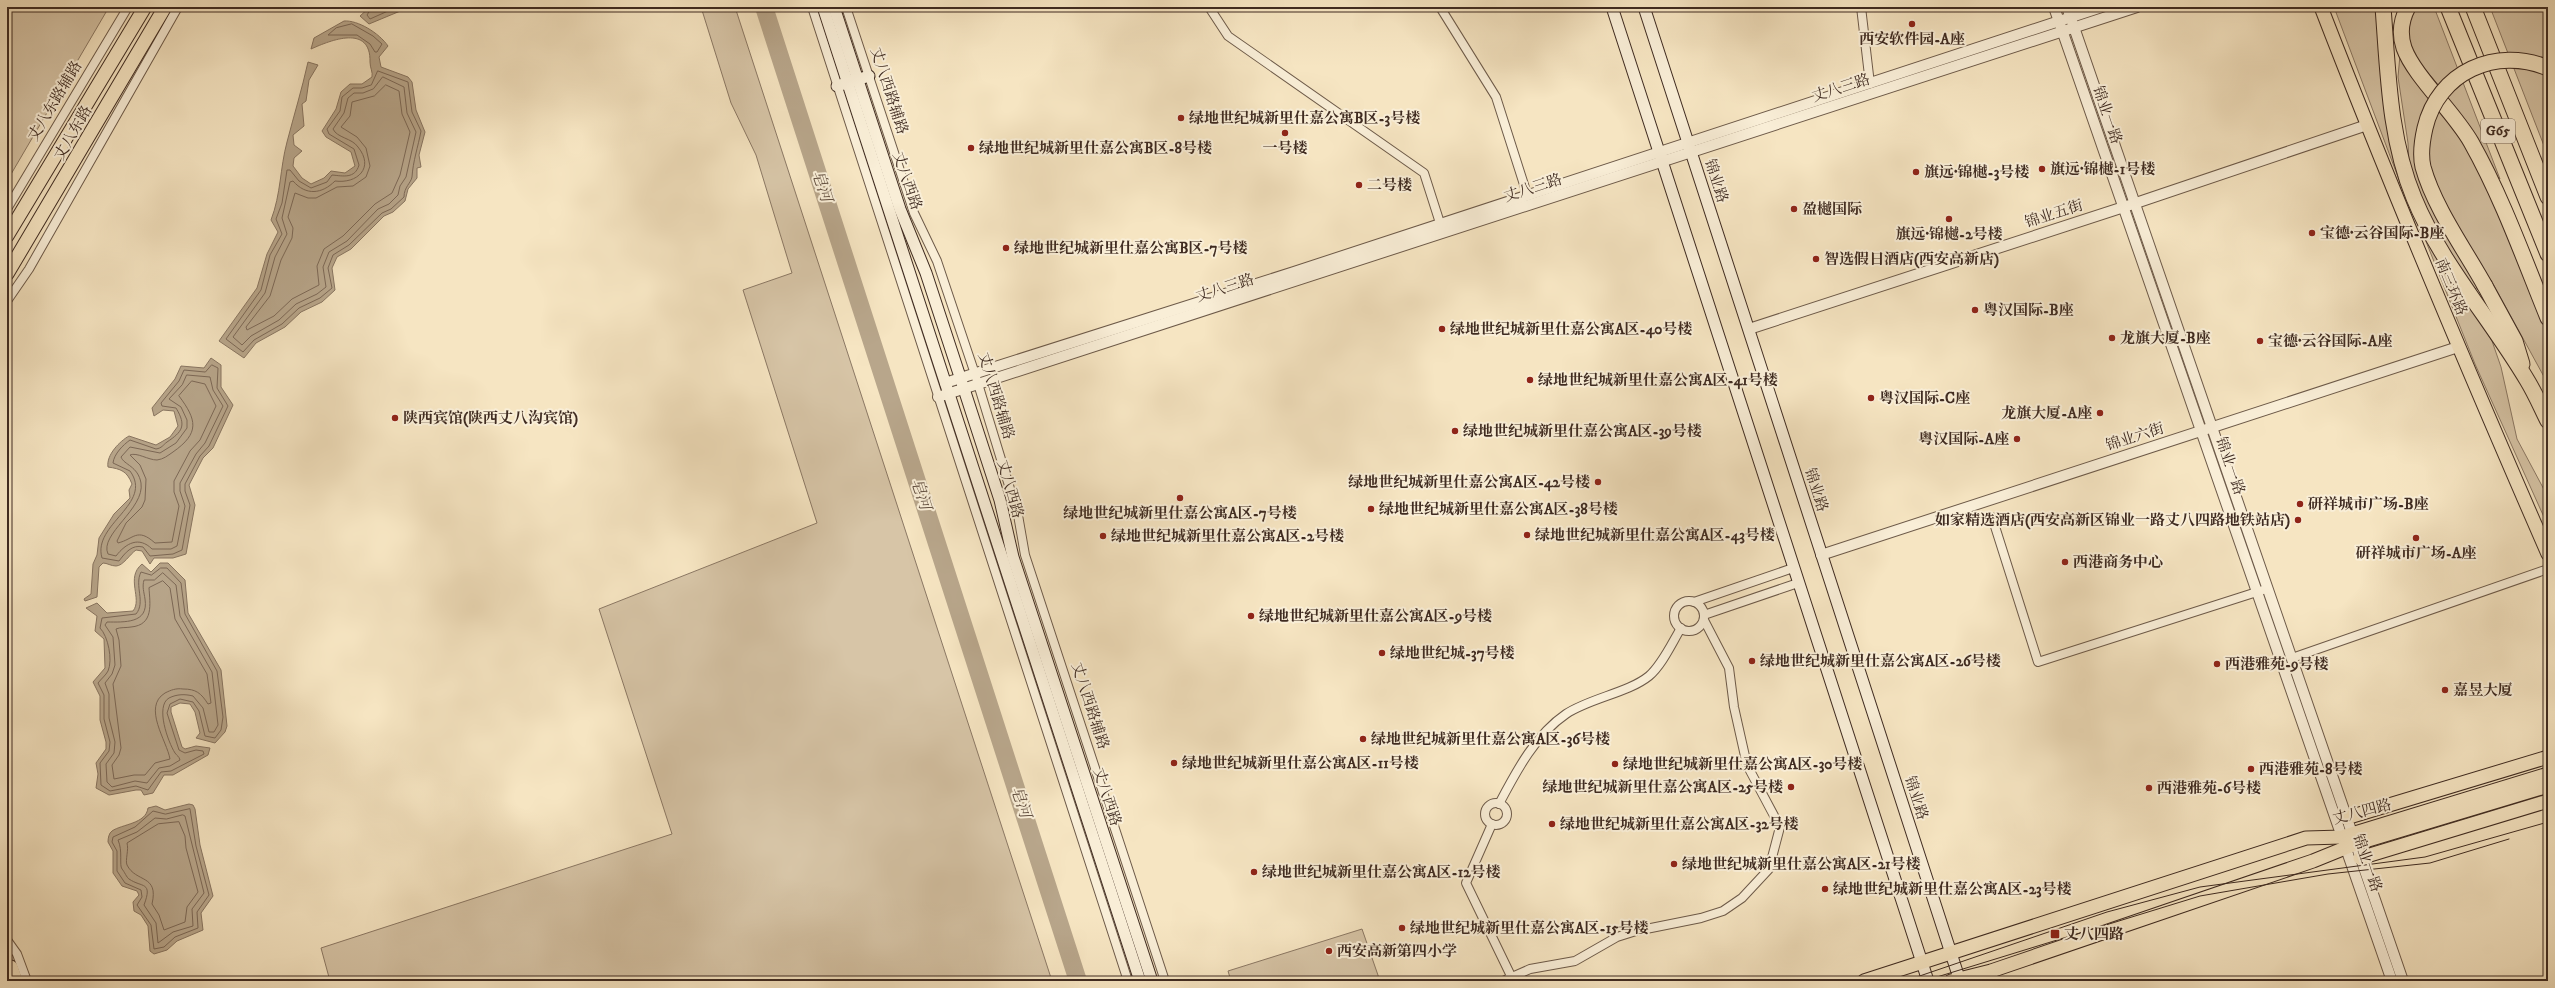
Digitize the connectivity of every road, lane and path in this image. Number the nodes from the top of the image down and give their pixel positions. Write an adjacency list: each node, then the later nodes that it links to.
1 (128, 7): 37 (street, 丈八东路辅路)
2 (145, 7): 39 (main road, 丈八东路)
3 (165, 7): 41 (main road, 丈八东路)
4 (178, 7): 42 (street)
5 (812, 7): 28 (street)
6 (823, 7): 28 (main road, 丈八西路)
7 (834, 7): 28 (main road, 丈八西路)
8 (846, 7): 27 (street, 丈八西路辅路)
9 (1208, 7): 38 (street)
10 (1440, 7): 34 (street)
11 (1612, 7): 32 (main road)
12 (1644, 7): 31 (main road, 锦业路)
13 (1861, 7): 29 (street)
14 (2054, 7): 24 (street, 锦业一路)
15 (2066, 7): 23 (street, 锦业一路)
16 (2102, 7): 23 (street, 丈八三路)
17 (2137, 7): 25 (street, 丈八三路)
18 (2321, 7): 30 (main road, 南三环路)
19 (2383, 7): 47 (highway)
20 (2408, 7): 43 (highway)
21 (2448, 7): 40 (highway, G65)
22 (2473, 7): 35 (highway, G65)
23 (2070, 17): 24 (street, 丈八三路); 25 (street, 锦业一路)
24 (2061, 26): 25 (street, 丈八三路); 29 (street, 丈八三路); 31 (street, 丈八三路); 36 (street, 锦业一路)
25 (2074, 28): 36 (street, 锦业一路)
26 (2548, 68): 47 (highway, bridge)
27 (869, 76): 28 (main road); 46 (street, 丈八西路辅路)
28 (848, 83): 48 (main road, 丈八西路); 50 (main road, 丈八西路); 50 (street)
29 (1870, 84): 31 (street, 丈八三路)
30 (2367, 126): 36 (street, 锦业五街); 45 (main road, 南三环路)
31 (1690, 148): 32 (street, 丈八三路); 33 (street, 丈八三路); 44 (main road, 锦业路)
32 (1659, 151): 33 (main road); 34 (street, 丈八三路)
33 (1663, 163): 49 (street, 丈八三路); 56 (main road)
34 (1527, 194): 38 (street, 丈八三路)
35 (2548, 197)
36 (2128, 206): 44 (street, 锦业五街); 52 (street, 锦业一路)
37 (7, 208)
38 (1440, 223): 46 (street, 丈八三路)
39 (7, 236)
40 (2548, 254)
41 (7, 274)
42 (7, 302)
43 (2548, 318)
44 (1749, 329): 55 (main road, 锦业路)
45 (2458, 347): 52 (street, 锦业六街); 54 (main road, 南三环路)
46 (975, 374): 48 (street, 丈八三路); 49 (street, 丈八西路辅路)
47 (2528, 380): 51 (highway)
48 (962, 384): 49 (street, 丈八三路); 50 (street, 丈八三路); 85 (main road, 丈八西路)
49 (978, 384): 86 (street, 丈八西路辅路)
50 (944, 392): 83 (street); 84 (main road, 丈八西路)
51 (2548, 421)
52 (2207, 429): 55 (street, 锦业六街); 59 (street, 锦业一路); 60 (street, 锦业一路)
53 (1992, 517): 60 (street)
54 (2548, 554)
55 (1821, 555): 76 (main road, 锦业路)
56 (1793, 568): 58 (main road); 61 (street)
57 (2548, 569): 64 (street)
58 (1798, 583): 62 (street); 77 (main road)
59 (2268, 589): 60 (street); 64 (street, 锦业一路)
60 (2257, 592): 73 (street, 锦业一路)
61 (1694, 602): 62 (street); 63 (street)
62 (1704, 617): 63 (street); 79 (street)
63 (1681, 628): 69 (street)
64 (2292, 658): 70 (street, 锦业一路)
65 (2548, 757): 70 (main road)
66 (2548, 774): 71 (main road, 丈八四路)
67 (2548, 786): 71 (main road, 丈八四路)
68 (2548, 802): 74 (main road)
69 (1499, 804): 72 (street); 72 (street)
70 (2346, 818): 73 (street, 锦业一路)
71 (2421, 818): 73 (main road, 丈八四路)
72 (1492, 824): 79 (street)
73 (2348, 840): 74 (street, 锦业一路); 76 (main road, 丈八四路); 80 (main road, 丈八四路); 90 (street, 锦业一路)
74 (2360, 858): 91 (street, 锦业一路)
75 (7, 940): 82 (street)
76 (1952, 953): 77 (main road, 丈八四路); 80 (main road, 锦业路)
77 (1922, 963): 88 (main road, 丈八四路); 89 (main road)
78 (11, 967): 81 (main road)
79 (1511, 976): 87 (street)
80 (1957, 980)
81 (16, 981)
82 (27, 981)
83 (1128, 981)
84 (1140, 981)
85 (1152, 981)
86 (1165, 981)
87 (1503, 981)
88 (1864, 981)
89 (1928, 981)
90 (2392, 981)
91 (2403, 981)

